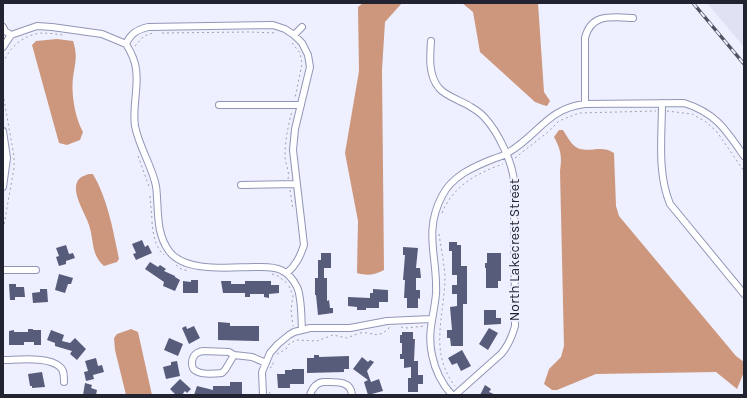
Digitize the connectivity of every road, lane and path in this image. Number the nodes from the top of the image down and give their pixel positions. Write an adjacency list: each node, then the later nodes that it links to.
1 (633, 18): 16 (street)
2 (3, 26): 7 (street)
3 (302, 27): 8 (street)
4 (153, 33): 11 (path)
5 (160, 33): 6 (path)
6 (281, 34)
7 (10, 35): 11 (street); 12 (street)
8 (294, 35): 11 (street); 15 (street)
9 (430, 40): 20 (street, North Lakecrest Street)
10 (292, 42): 14 (path)
11 (128, 46): 33 (street)
12 (3, 47)
13 (662, 103): 16 (street); 18 (street); 21 (street)
14 (294, 104): 15 (street); 17 (street); 26 (path)
15 (301, 104): 24 (street)
16 (584, 104): 20 (street)
17 (219, 105)
18 (662, 111): 22 (path); 23 (path); 34 (street)
19 (3, 131): 27 (street)
20 (506, 154): 22 (street, North Lakecrest Street); 35 (street)
21 (744, 156)
22 (509, 161): 29 (path); 46 (street, North Lakecrest Street)
23 (744, 171)
24 (297, 184): 26 (street); 33 (street)
25 (241, 185): 26 (street)
26 (288, 185): 28 (path)
27 (3, 187)
28 (294, 210)
29 (441, 218)
30 (439, 233): 46 (path)
31 (3, 270): 32 (street)
32 (36, 270)
33 (287, 273): 39 (street)
34 (744, 294)
35 (431, 319): 37 (street); 39 (street)
36 (396, 326): 37 (path)
37 (430, 326): 50 (street)
38 (390, 327): 43 (path)
39 (302, 329): 42 (street)
40 (234, 355): 40 (street); 42 (street)
41 (3, 360): 44 (street)
42 (266, 363): 45 (street)
43 (268, 370)
44 (64, 382)
45 (266, 393): 47 (path)
46 (457, 393)
47 (271, 395)
48 (310, 395): 49 (street)
49 (352, 395)
50 (452, 395)

